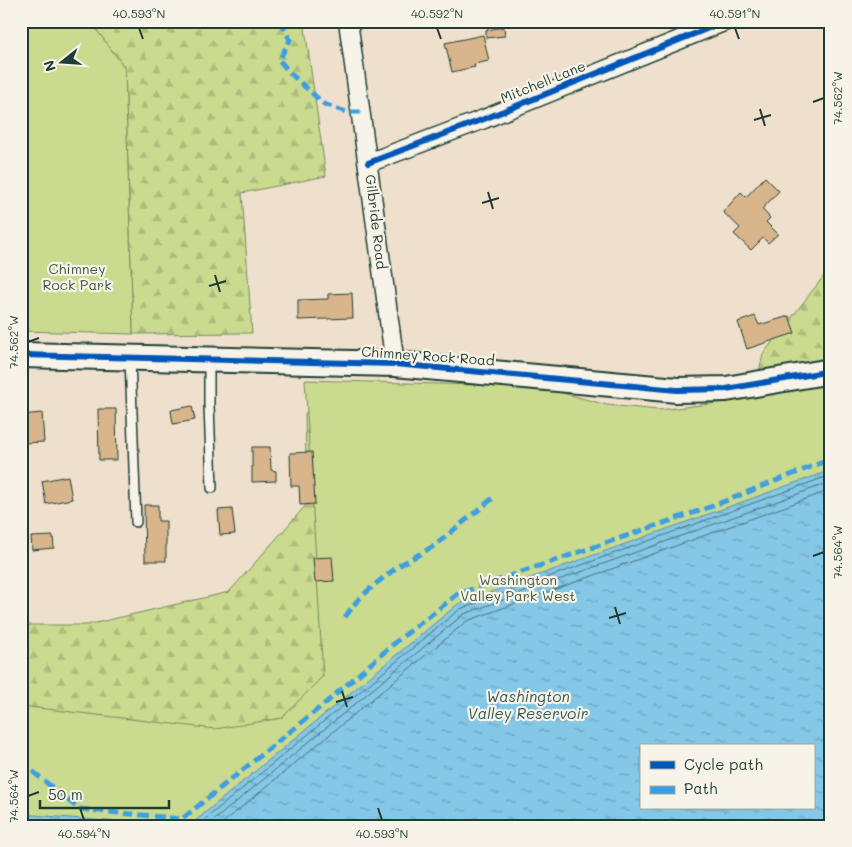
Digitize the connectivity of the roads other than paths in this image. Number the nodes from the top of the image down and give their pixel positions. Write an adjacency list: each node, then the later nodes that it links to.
1 (348, 21): 3 (street, Gilbride Road)
2 (726, 21): 3 (street, Mitchell Lane)
3 (368, 163): 7 (street, Gilbride Road)
4 (21, 355): 5 (street, Chimney Rock Road)
5 (130, 358): 6 (street, Chimney Rock Road); 10 (lane)
6 (209, 360): 7 (street, Chimney Rock Road); 9 (lane)
7 (395, 364): 8 (street, Chimney Rock Road)
8 (831, 371)
9 (212, 488)
10 (136, 522)

